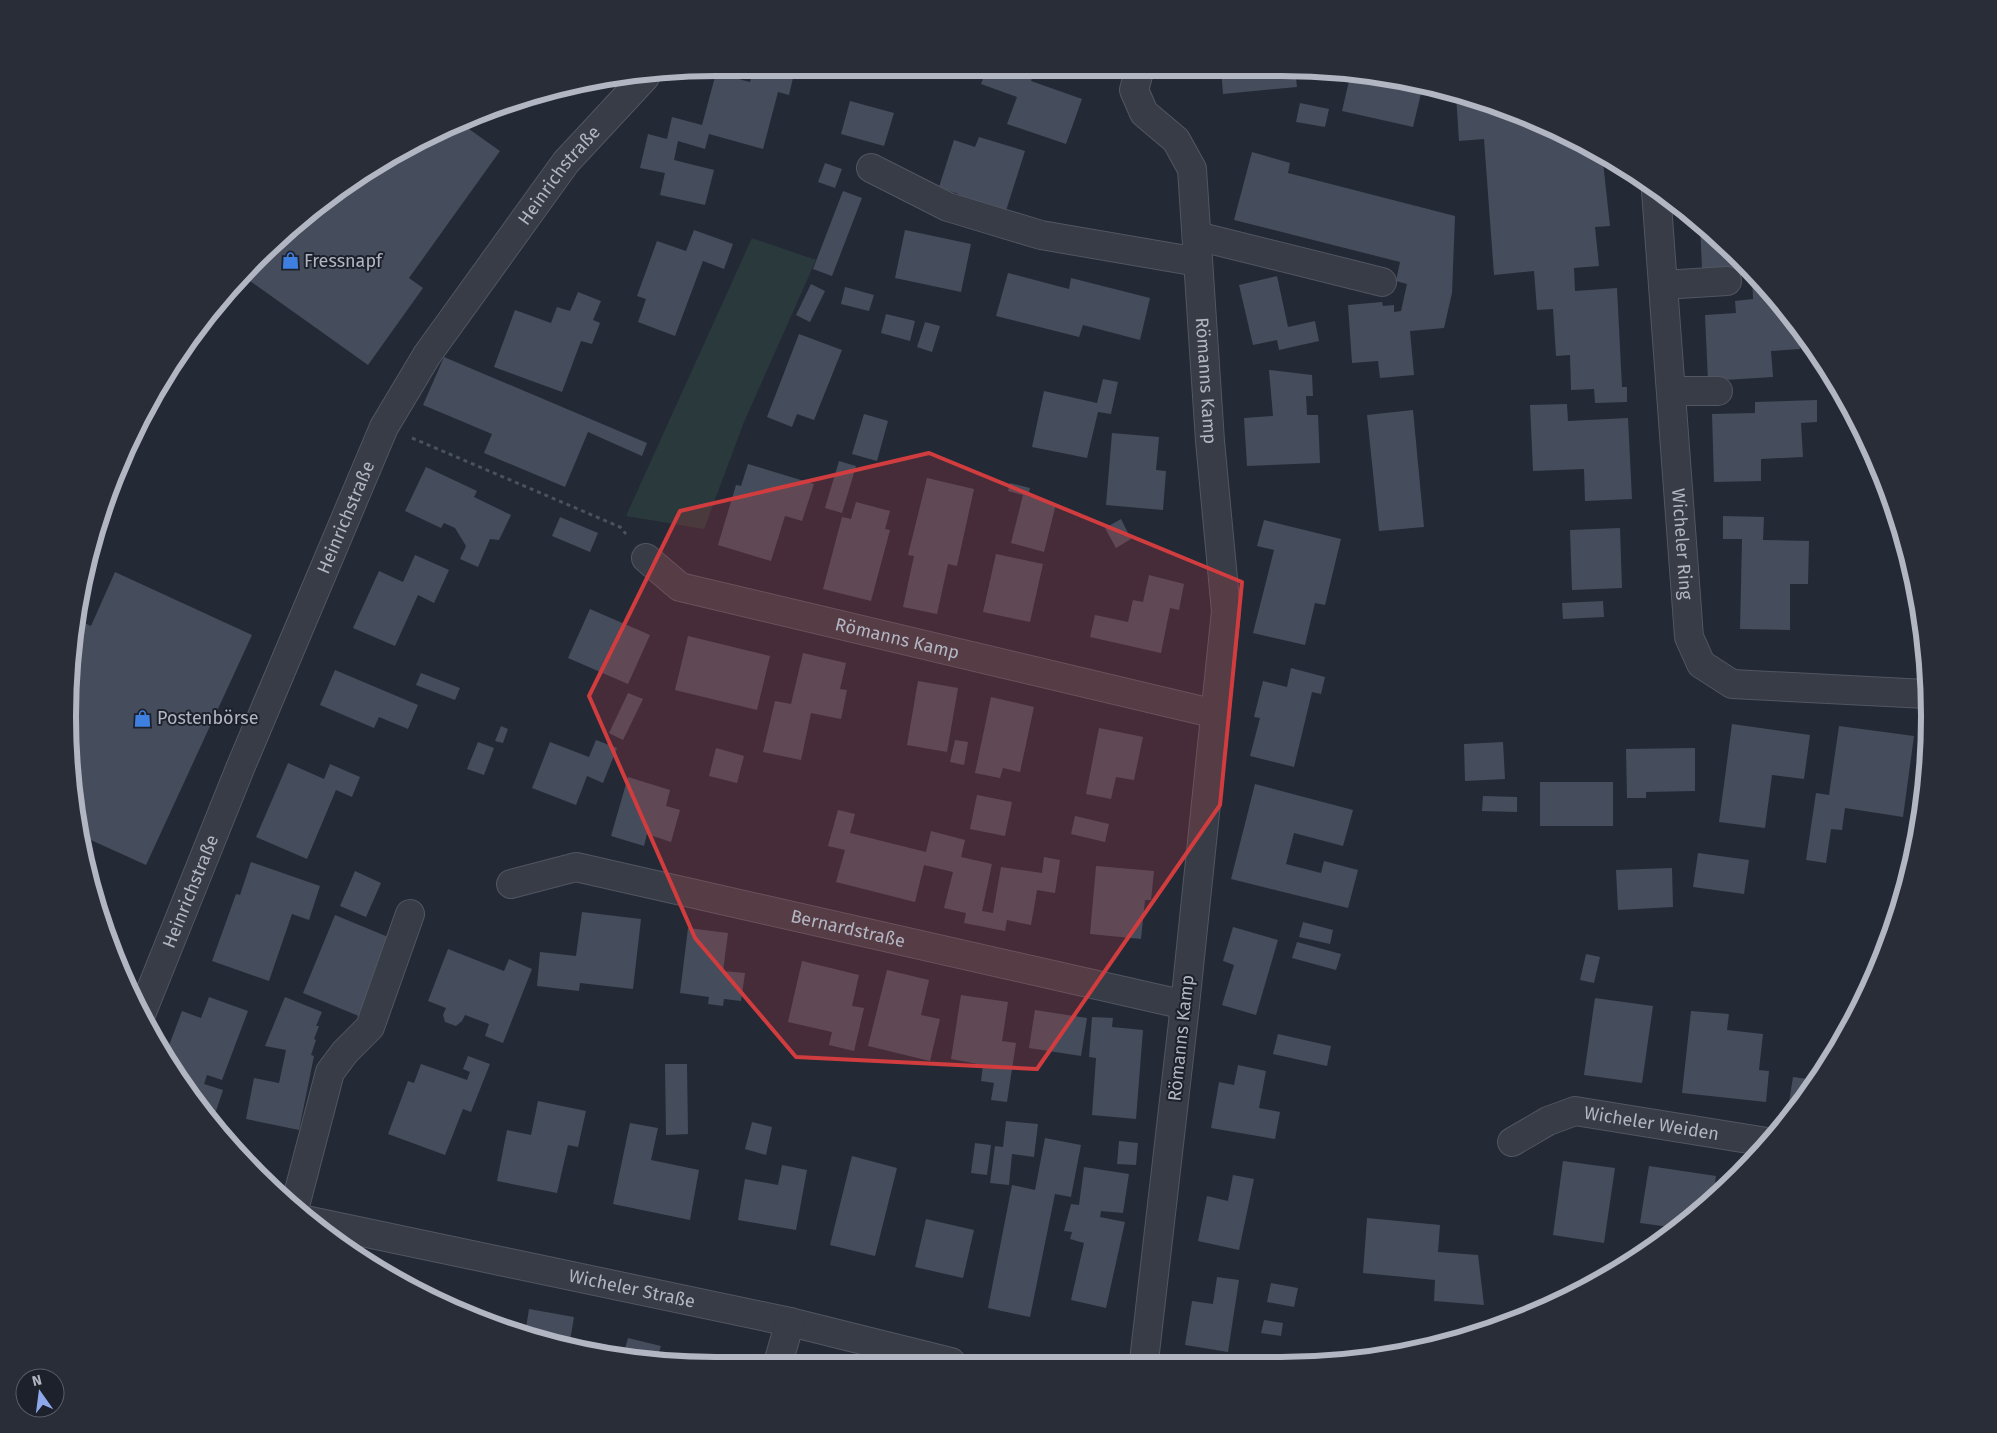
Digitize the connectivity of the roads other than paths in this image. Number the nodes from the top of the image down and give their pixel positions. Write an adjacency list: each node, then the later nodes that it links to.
1 (1138, 76): 5 (street, Römanns Kamp)
2 (642, 81): 17 (street, Heinrichstraße)
3 (871, 168): 6 (street)
4 (1657, 199): 9 (street, Wicheler Ring)
5 (1197, 236): 6 (street, Römanns Kamp); 8 (street)
6 (1198, 262): 14 (street, Römanns Kamp)
7 (1727, 280): 9 (street)
8 (1382, 282)
9 (1663, 285): 10 (street, Wicheler Ring)
10 (1671, 391): 11 (street); 13 (street, Wicheler Ring)
11 (1718, 391)
12 (646, 558): 14 (street, Römanns Kamp)
13 (1920, 694)
14 (1216, 714): 18 (street, Römanns Kamp)
15 (511, 884): 18 (street, Bernardstraße)
16 (410, 914): 21 (street)
17 (145, 1005)
18 (1185, 1005): 26 (street, Römanns Kamp)
19 (1760, 1141): 20 (street, Wicheler Weiden)
20 (1512, 1142)
21 (297, 1200)
22 (328, 1225): 23 (street, Wicheler Straße)
23 (790, 1322): 24 (street); 25 (street, Wicheler Straße)
24 (780, 1357)
25 (931, 1357)
26 (1144, 1357)

